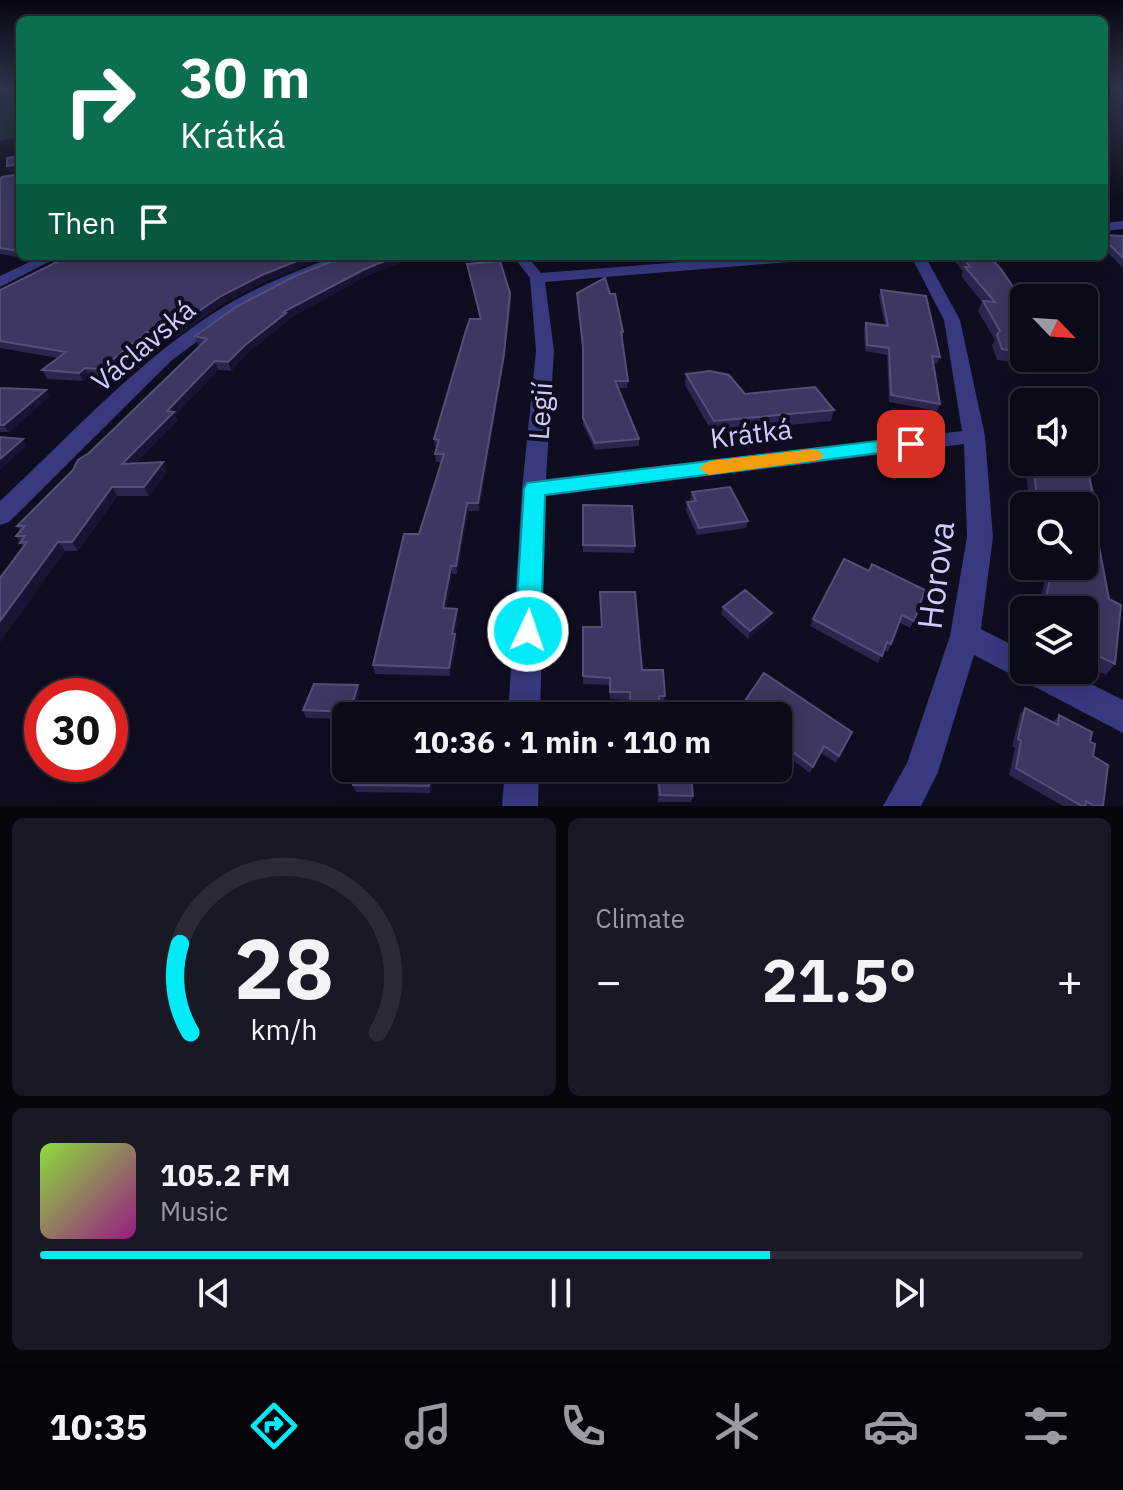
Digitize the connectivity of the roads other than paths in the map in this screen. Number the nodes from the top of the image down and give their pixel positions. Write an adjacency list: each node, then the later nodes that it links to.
1 (45, 260): 7 (street)
2 (338, 260): 10 (street, Václavská)
3 (523, 260): 6 (street)
4 (763, 260): 6 (street)
5 (920, 260): 8 (street, Horova)
6 (537, 278): 9 (street, Legií)
7 (0, 282)
8 (974, 436): 9 (street, Krátká); 11 (street, Horova)
9 (534, 489): 14 (street, Legií)
10 (0, 516)
11 (965, 636): 12 (street); 18 (street, Horova)
12 (1010, 659)
13 (1059, 684): 15 (street)
14 (525, 702)
15 (1123, 717)
16 (521, 782): 17 (street)
17 (520, 806)
18 (901, 806)

